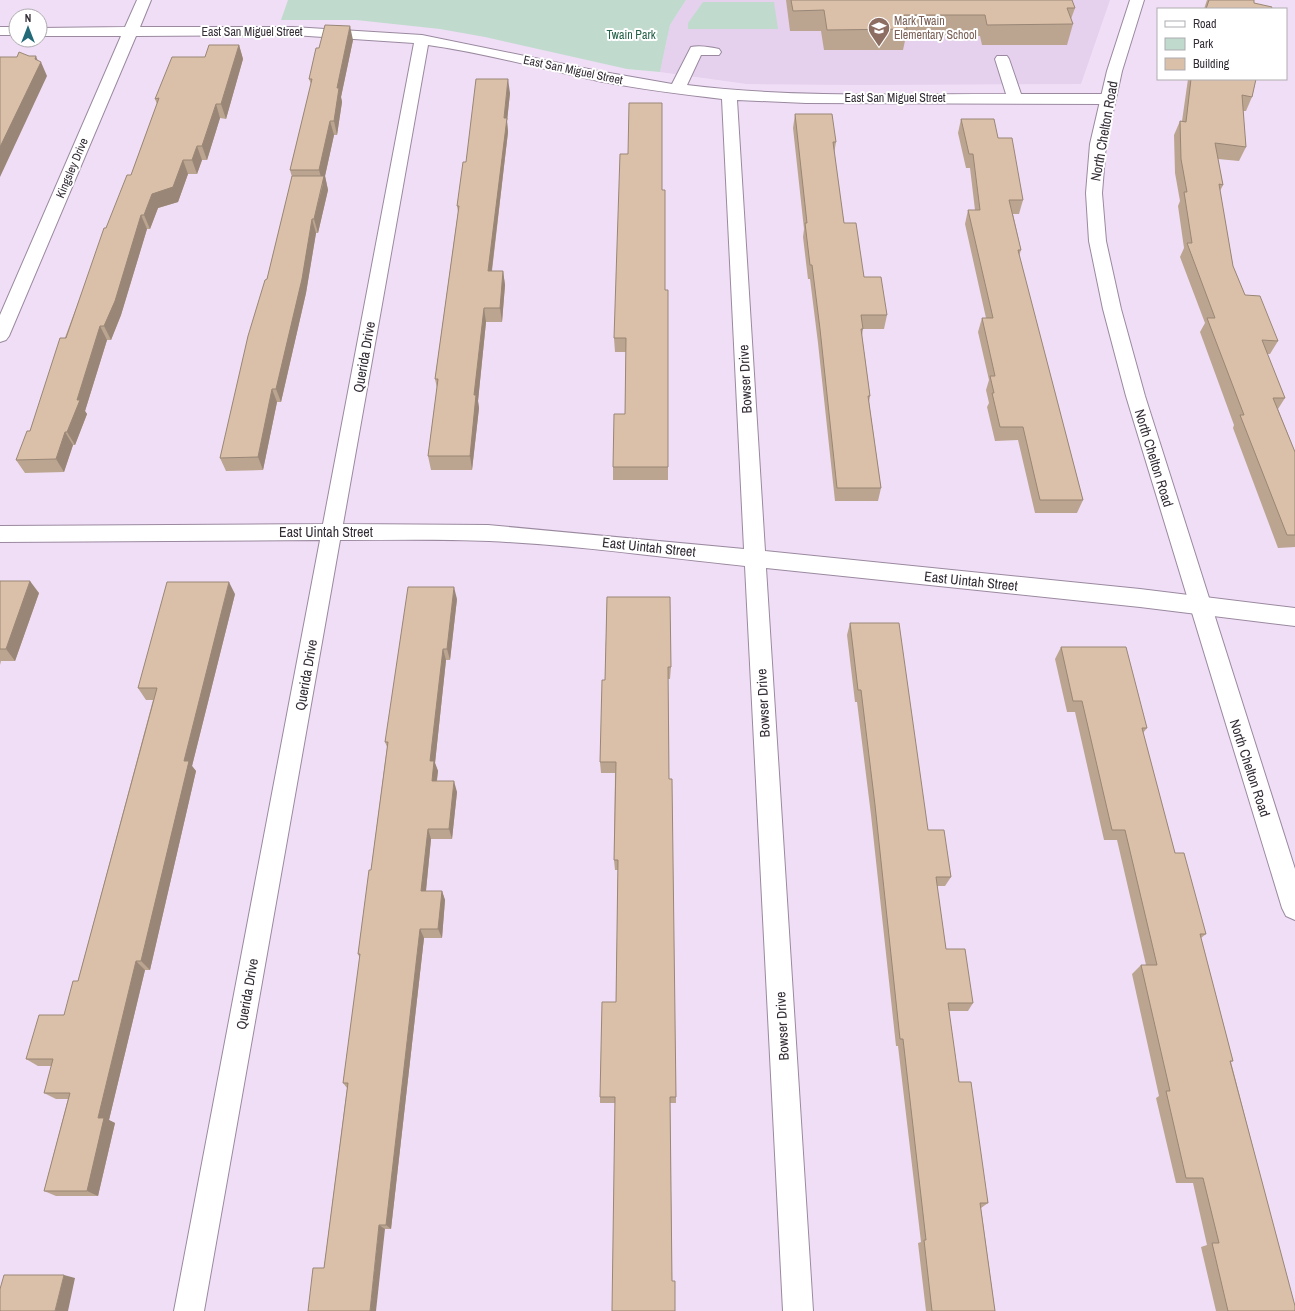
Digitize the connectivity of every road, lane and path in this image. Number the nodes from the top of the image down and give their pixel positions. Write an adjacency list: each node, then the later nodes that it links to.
1 (144, 0): 4 (street, Kingsley Drive)
2 (1137, 0): 11 (street, North Chelton Road)
3 (48, 32): 4 (street, East San Miguel Street)
4 (130, 32): 5 (street, East San Miguel Street); 12 (street, Kingsley Drive)
5 (422, 39): 8 (street, East San Miguel Street); 13 (street, Querida Drive)
6 (714, 52): 8 (street)
7 (1002, 59): 10 (street)
8 (677, 90): 9 (street, East San Miguel Street)
9 (729, 94): 10 (street, East San Miguel Street); 15 (street, Bowser Drive)
10 (1015, 99): 11 (street, East San Miguel Street)
11 (1107, 99): 16 (street, North Chelton Road)
12 (0, 336)
13 (332, 532): 14 (street, East Uintah Street); 15 (street, East Uintah Street); 19 (street, Querida Drive)
14 (0, 534)
15 (755, 558): 16 (street, East Uintah Street); 20 (street, Bowser Drive)
16 (1200, 606): 17 (street, East Uintah Street); 18 (street, North Chelton Road)
17 (1295, 617)
18 (1295, 908)
19 (189, 1311)
20 (798, 1311)

